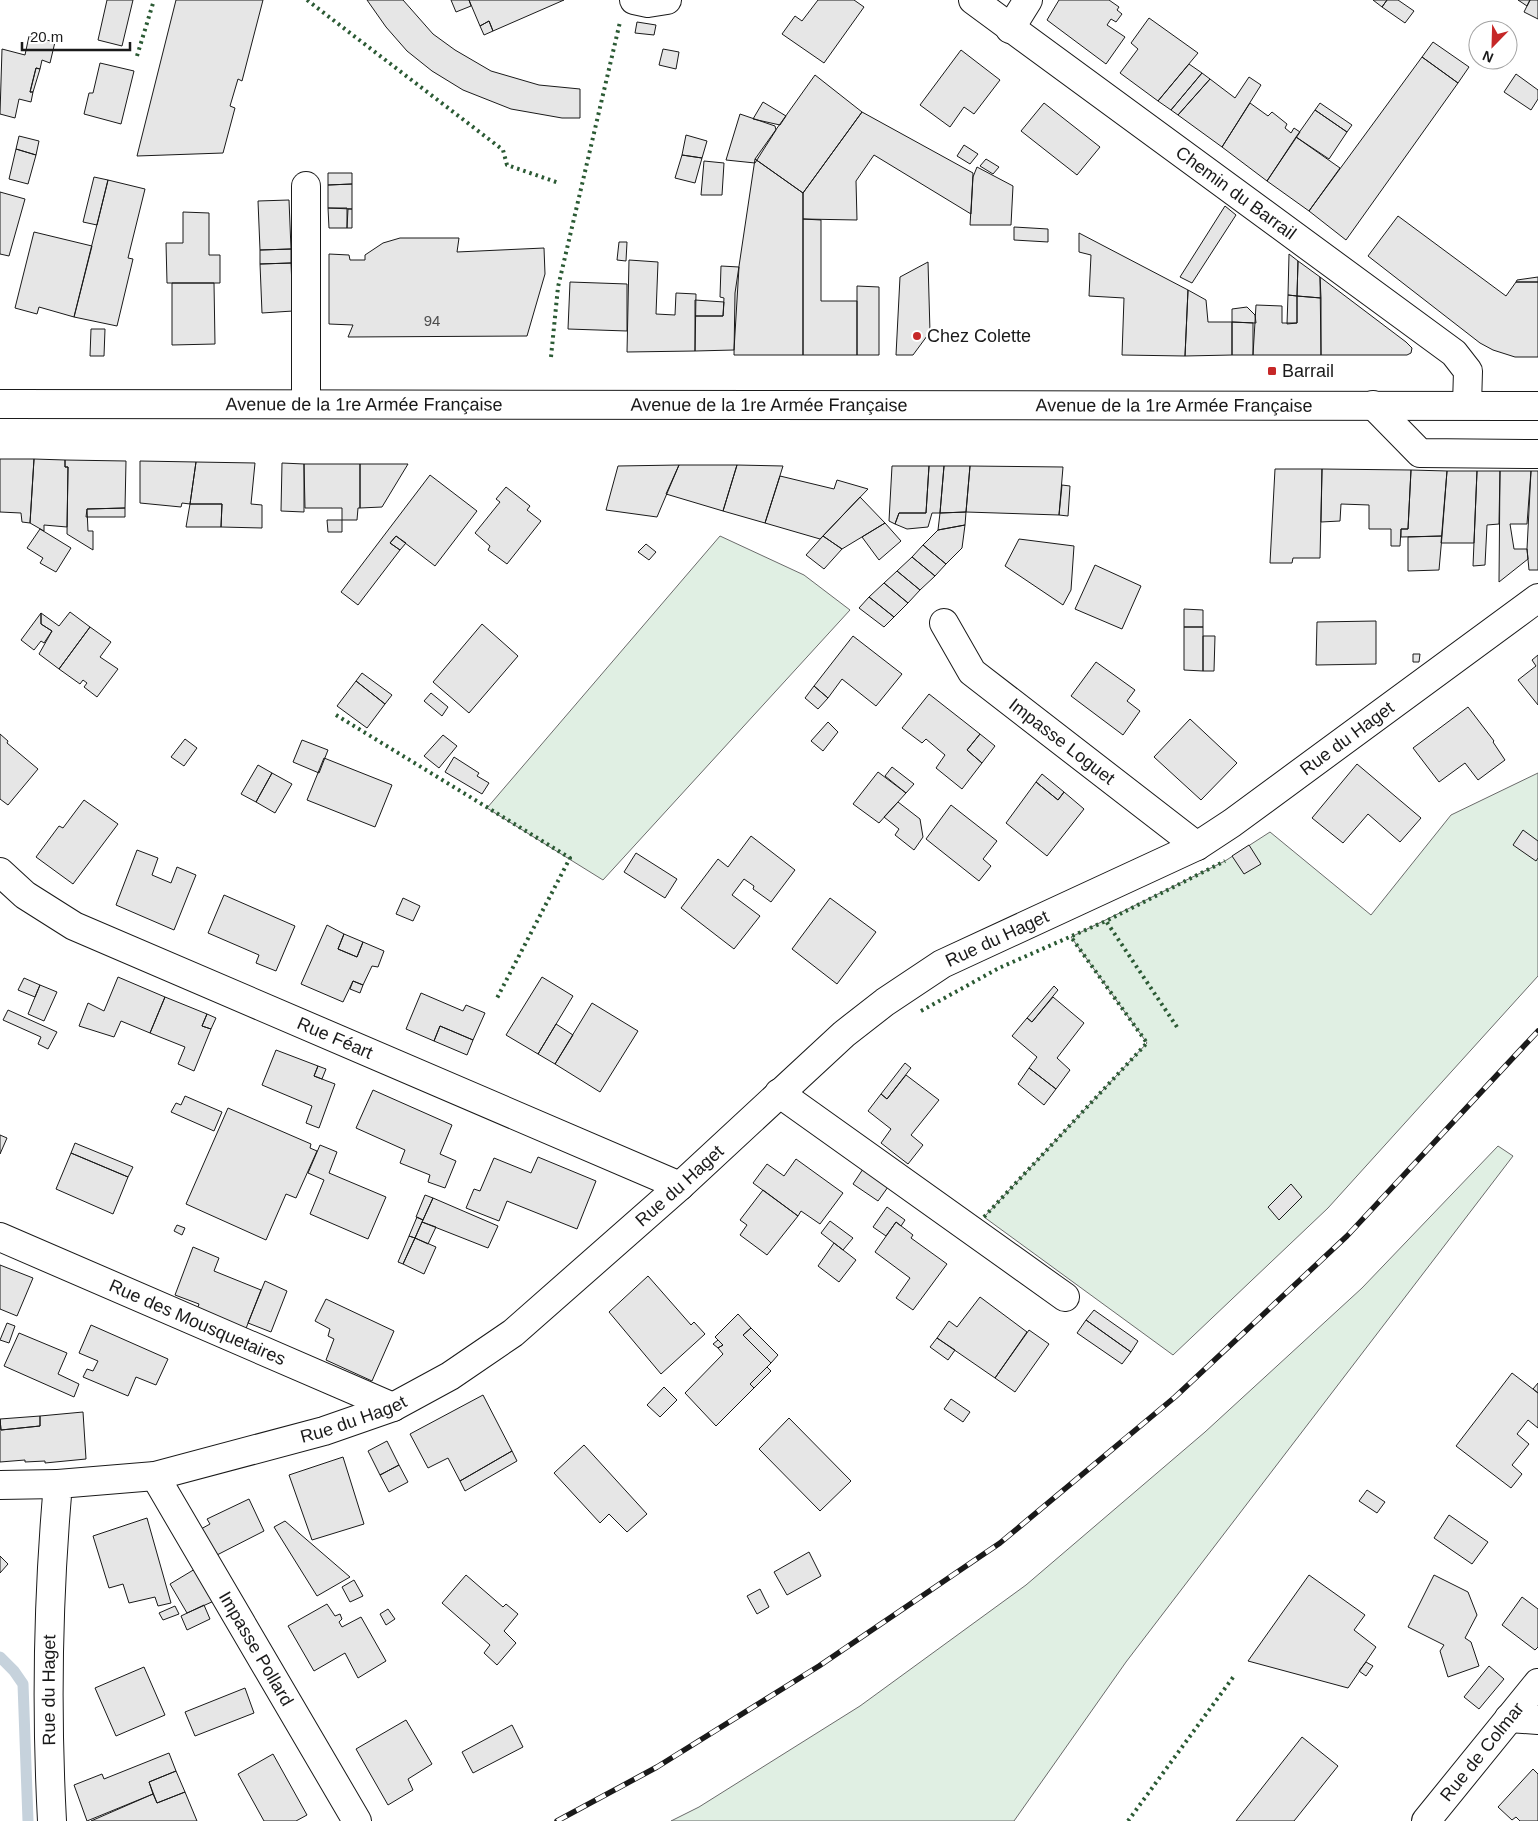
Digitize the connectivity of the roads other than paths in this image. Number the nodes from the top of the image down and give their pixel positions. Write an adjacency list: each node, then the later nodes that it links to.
1 (634, 0): 2 (street)
2 (667, 0)
3 (973, 0): 5 (street, Chemin du Barrail)
4 (1028, 0): 5 (street)
5 (1010, 29): 10 (street, Chemin du Barrail)
6 (306, 186): 8 (street)
7 (0, 404): 8 (street, Avenue de la 1re Armée Française)
8 (306, 404): 9 (street, Avenue de la 1re Armée Française)
9 (1373, 405): 10 (street, Avenue de la 1re Armée Française); 12 (street)
10 (1467, 405): 11 (street, Avenue de la 1re Armée Française)
11 (1538, 406)
12 (1538, 454)
13 (1538, 598): 15 (street, Rue du Haget)
14 (944, 623): 15 (street, Impasse Loguet)
15 (1197, 846): 17 (street, Rue du Haget)
16 (0, 872): 18 (street, Rue Féart)
17 (779, 1093): 18 (street, Rue du Haget); 20 (street)
18 (680, 1186): 21 (street, Rue du Haget)
19 (0, 1237): 21 (street, Rue des Mousquetaires)
20 (1065, 1297)
21 (394, 1407): 22 (street, Rue du Haget)
22 (155, 1476): 23 (street, Rue du Haget); 30 (street, Impasse Pollard)
23 (58, 1484): 24 (street); 29 (street, Rue du Haget)
24 (0, 1485)
25 (1538, 1682): 26 (street, Rue de Colmar)
26 (1509, 1718): 27 (street); 28 (street, Rue de Colmar)
27 (1538, 1720)
28 (1434, 1818)
29 (52, 1821)
30 (357, 1821)

